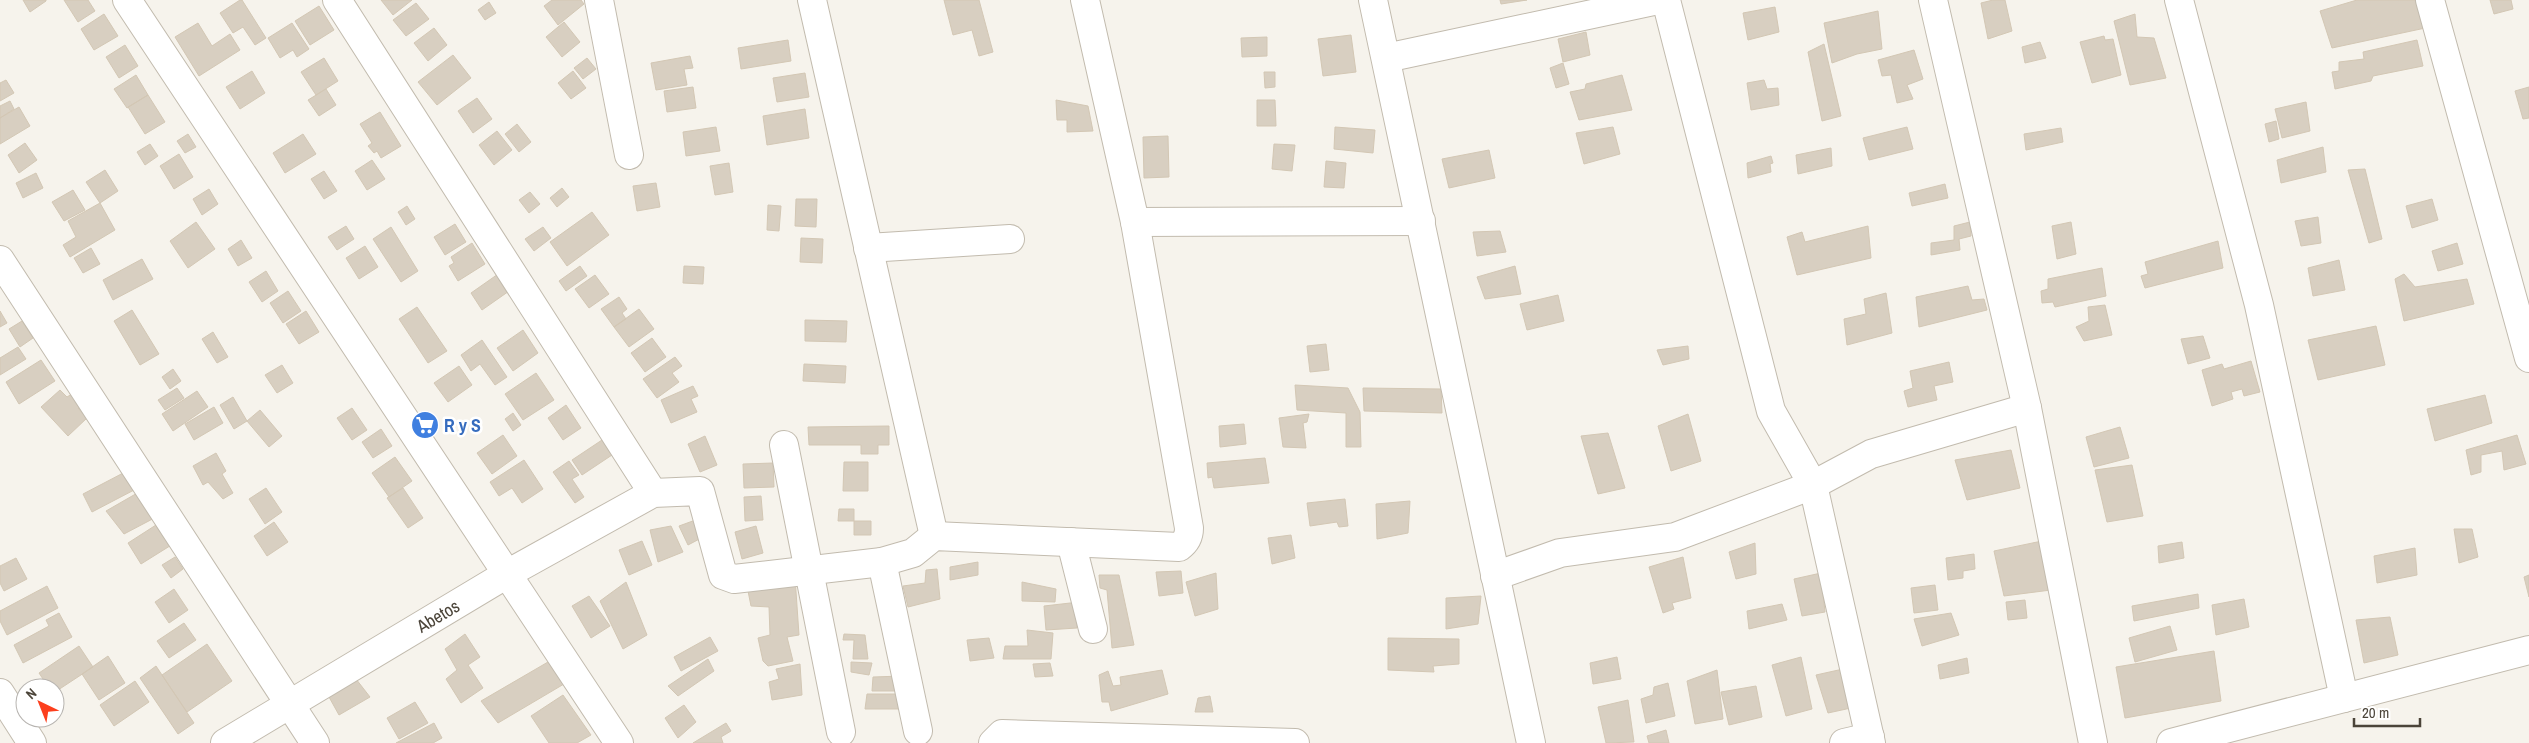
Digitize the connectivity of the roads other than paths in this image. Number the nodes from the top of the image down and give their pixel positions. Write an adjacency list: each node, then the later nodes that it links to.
1 (127, 0): 29 (street)
2 (337, 0): 24 (street)
3 (599, 0): 13 (street)
4 (812, 0): 17 (street)
5 (1085, 0): 15 (street)
6 (1373, 0): 12 (street)
7 (1658, 0): 12 (street)
8 (1666, 0): 23 (street)
9 (1933, 0): 21 (street)
10 (2179, 0): 34 (street)
11 (2430, 0): 19 (street)
12 (1386, 58): 14 (street)
13 (629, 155)
14 (1421, 221): 15 (street); 30 (street)
15 (1135, 222): 26 (street)
16 (1010, 239): 17 (street)
17 (868, 248): 25 (street)
18 (0, 260): 35 (street)
19 (2526, 330): 20 (street)
20 (2529, 358)
21 (2027, 408): 23 (street); 46 (street)
22 (784, 444): 28 (street)
23 (1814, 485): 30 (street); 38 (street)
24 (653, 493): 28 (street); 29 (street, Abetos)
25 (934, 536): 26 (street); 27 (street)
26 (1071, 542): 31 (street)
27 (882, 562): 28 (street); 36 (street)
28 (808, 571): 37 (street)
29 (507, 574): 35 (street, Abetos); 42 (street)
30 (1496, 576): 45 (street)
31 (1093, 629)
32 (2529, 650): 34 (street)
33 (0, 693): 39 (street)
34 (2344, 698): 47 (street)
35 (290, 705): 40 (street, Abetos); 41 (street)
36 (918, 731)
37 (841, 732)
38 (1862, 741)
39 (32, 743)
40 (225, 743)
41 (316, 743)
42 (619, 743)
43 (993, 743): 44 (street)
44 (1295, 743)
45 (1531, 743)
46 (2093, 743)
47 (2171, 743)

